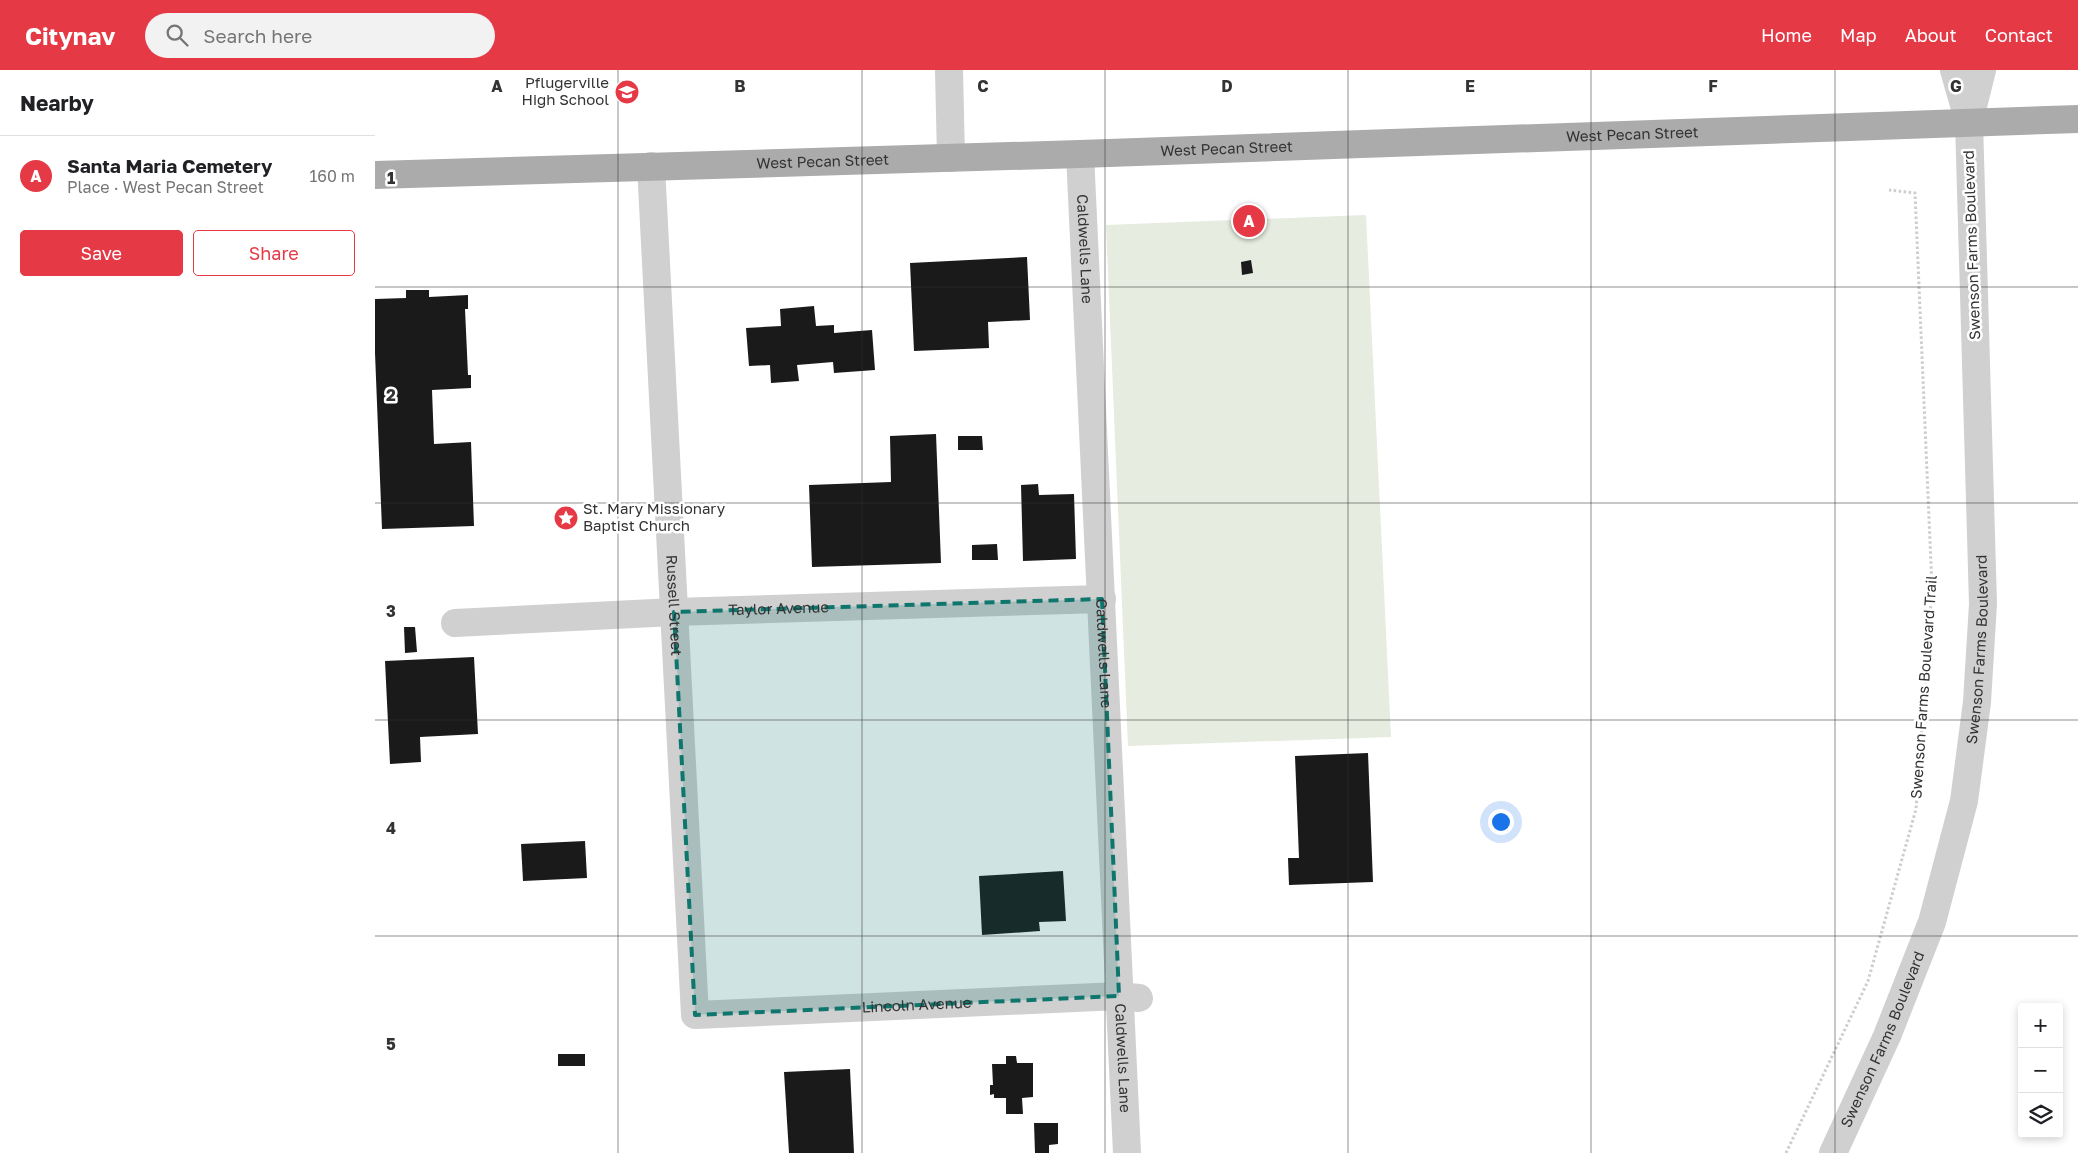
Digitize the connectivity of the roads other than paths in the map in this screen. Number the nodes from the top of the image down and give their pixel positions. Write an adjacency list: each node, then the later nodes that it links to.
1 (949, 70): 7 (street)
2 (1954, 70): 5 (street)
3 (1982, 70): 5 (street)
4 (2078, 119): 5 (main road, West Pecan Street)
5 (1969, 122): 6 (main road, West Pecan Street); 16 (street, Swenson Farms Boulevard)
6 (1080, 154): 7 (main road, West Pecan Street); 10 (street, Caldwells Lane)
7 (951, 158): 8 (main road, West Pecan Street)
8 (651, 166): 9 (main road, West Pecan Street); 11 (street, Russell Street)
9 (375, 176)
10 (1102, 599): 11 (street, Taylor Avenue); 13 (street, Caldwells Lane)
11 (674, 612): 12 (street, Taylor Avenue); 14 (street, Russell Street)
12 (455, 623)
13 (1129, 997): 14 (street, Lincoln Avenue); 15 (street, Caldwells Lane)
14 (695, 1015)
15 (1127, 1153)
16 (1833, 1153)

